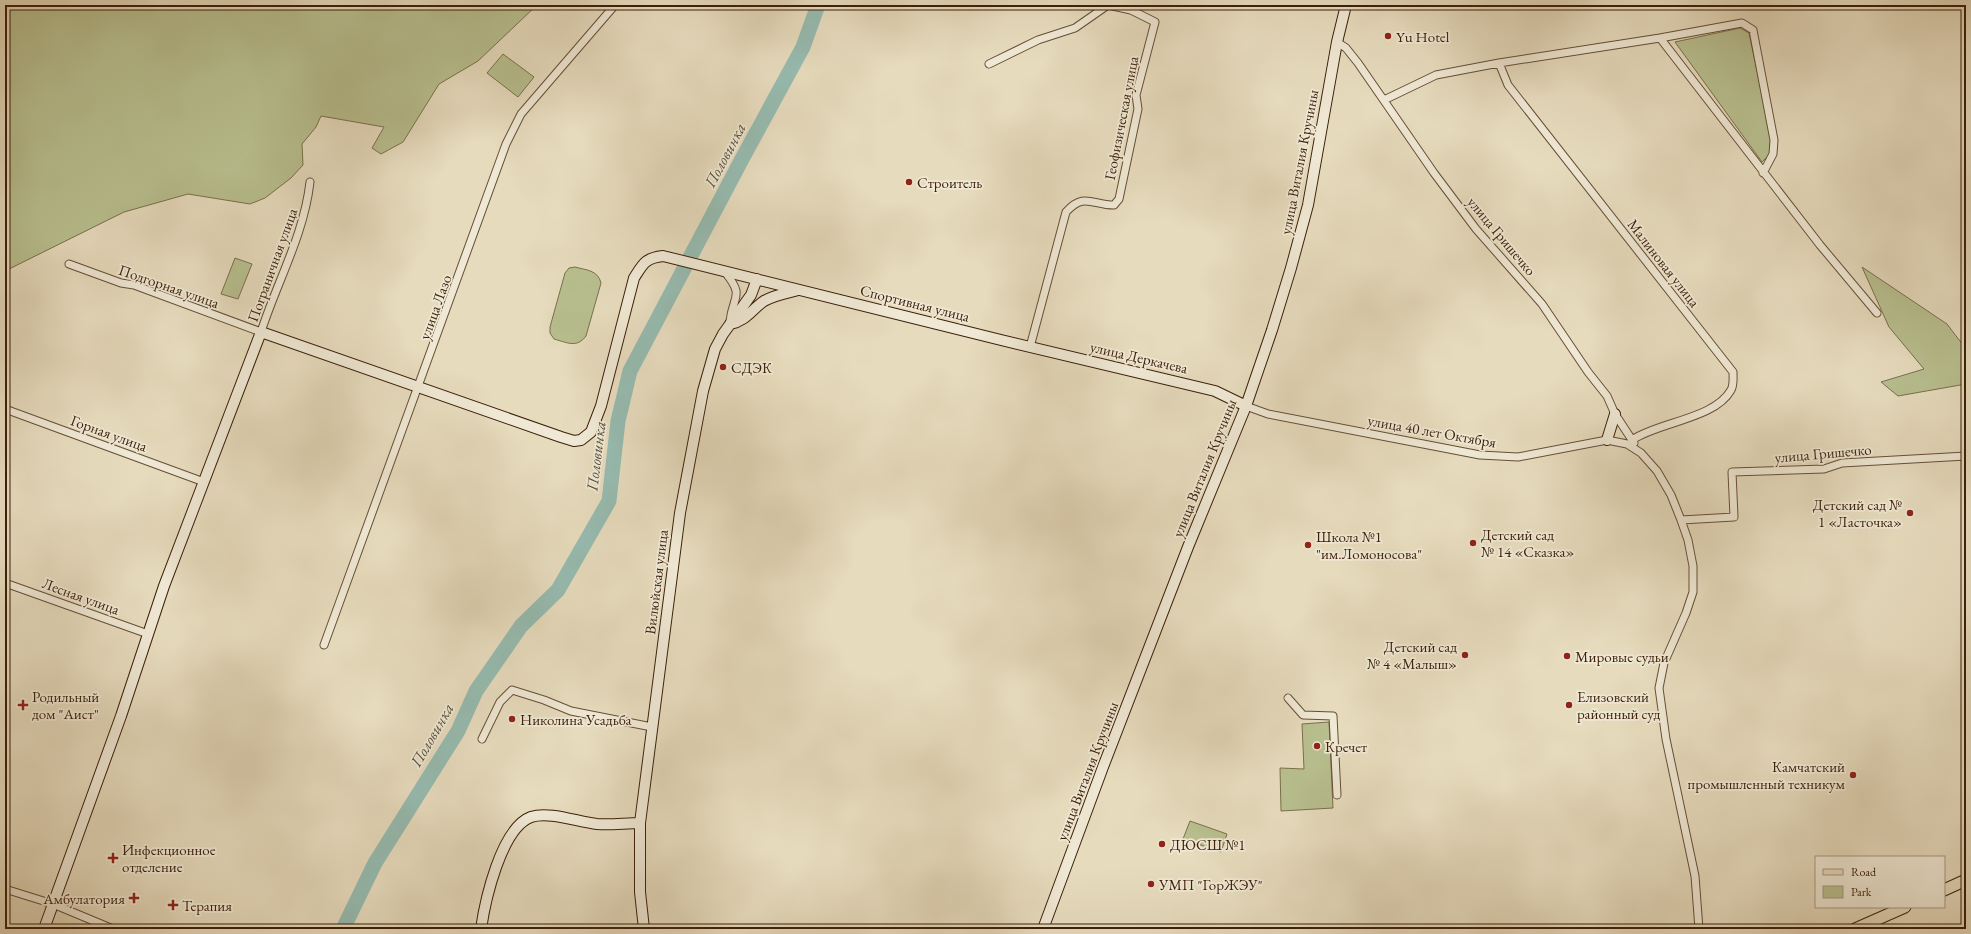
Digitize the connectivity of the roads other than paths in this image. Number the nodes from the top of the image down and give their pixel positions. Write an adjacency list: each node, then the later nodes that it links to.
1 (615, 5): 18 (street, улица Лазо)
2 (1346, 5): 4 (street, улица Виталия Кручины)
3 (1660, 38): 5 (street); 8 (street); 8 (street)
4 (1337, 42): 7 (street, улица Гришечко); 19 (street, улица Виталия Кручины)
5 (1499, 63): 7 (street); 23 (street, Малиновая улица)
6 (989, 64): 17 (street, Геофизическая улица)
7 (1384, 100): 21 (street, улица Гришечко)
8 (1764, 173): 14 (street)
9 (310, 182): 16 (street, Пограничная улица)
10 (69, 264): 16 (street, Подгорная улица)
11 (722, 271): 12 (street, Спортивная улица); 15 (street); 18 (street, Спортивная улица)
12 (757, 279): 13 (street, Спортивная улица); 15 (street, Вилюйская улица)
13 (799, 290): 15 (street); 17 (street, Спортивная улица)
14 (1877, 313)
15 (730, 324): 32 (street, Вилюйская улица)
16 (261, 332): 18 (street); 26 (street)
17 (1027, 346): 19 (street, улица Деркачева)
18 (419, 388): 30 (street, улица Лазо)
19 (1246, 406): 22 (street, улица 40 лет Октября); 45 (street, улица Виталия Кручины)
20 (5, 409): 26 (street, Горная улица)
21 (1615, 414): 22 (street); 23 (street, улица Гришечко)
22 (1607, 440): 24 (street, улица 40 лет Октября)
23 (1632, 440): 24 (street, улица Гришечко)
24 (1641, 453): 27 (street, улица 40 лет Октября)
25 (1966, 456): 27 (street, улица Гришечко)
26 (204, 482): 29 (street)
27 (1681, 520): 46 (street, улица 40 лет Октября)
28 (5, 583): 29 (street, Лесная улица)
29 (148, 634): 39 (street)
30 (324, 646)
31 (1288, 698): 34 (street)
32 (652, 727): 33 (street); 35 (street, Вилюйская улица)
33 (482, 739)
34 (1337, 795)
35 (640, 822): 43 (street); 44 (street, Вилюйская улица)
36 (1966, 880): 38 (main road)
37 (5, 889): 39 (street)
38 (1945, 890)
39 (53, 904): 41 (street); 42 (street)
40 (1903, 908): 47 (main road)
41 (44, 929)
42 (113, 929)
43 (481, 929)
44 (644, 929)
45 (1043, 929)
46 (1699, 929)
47 (1855, 929)

